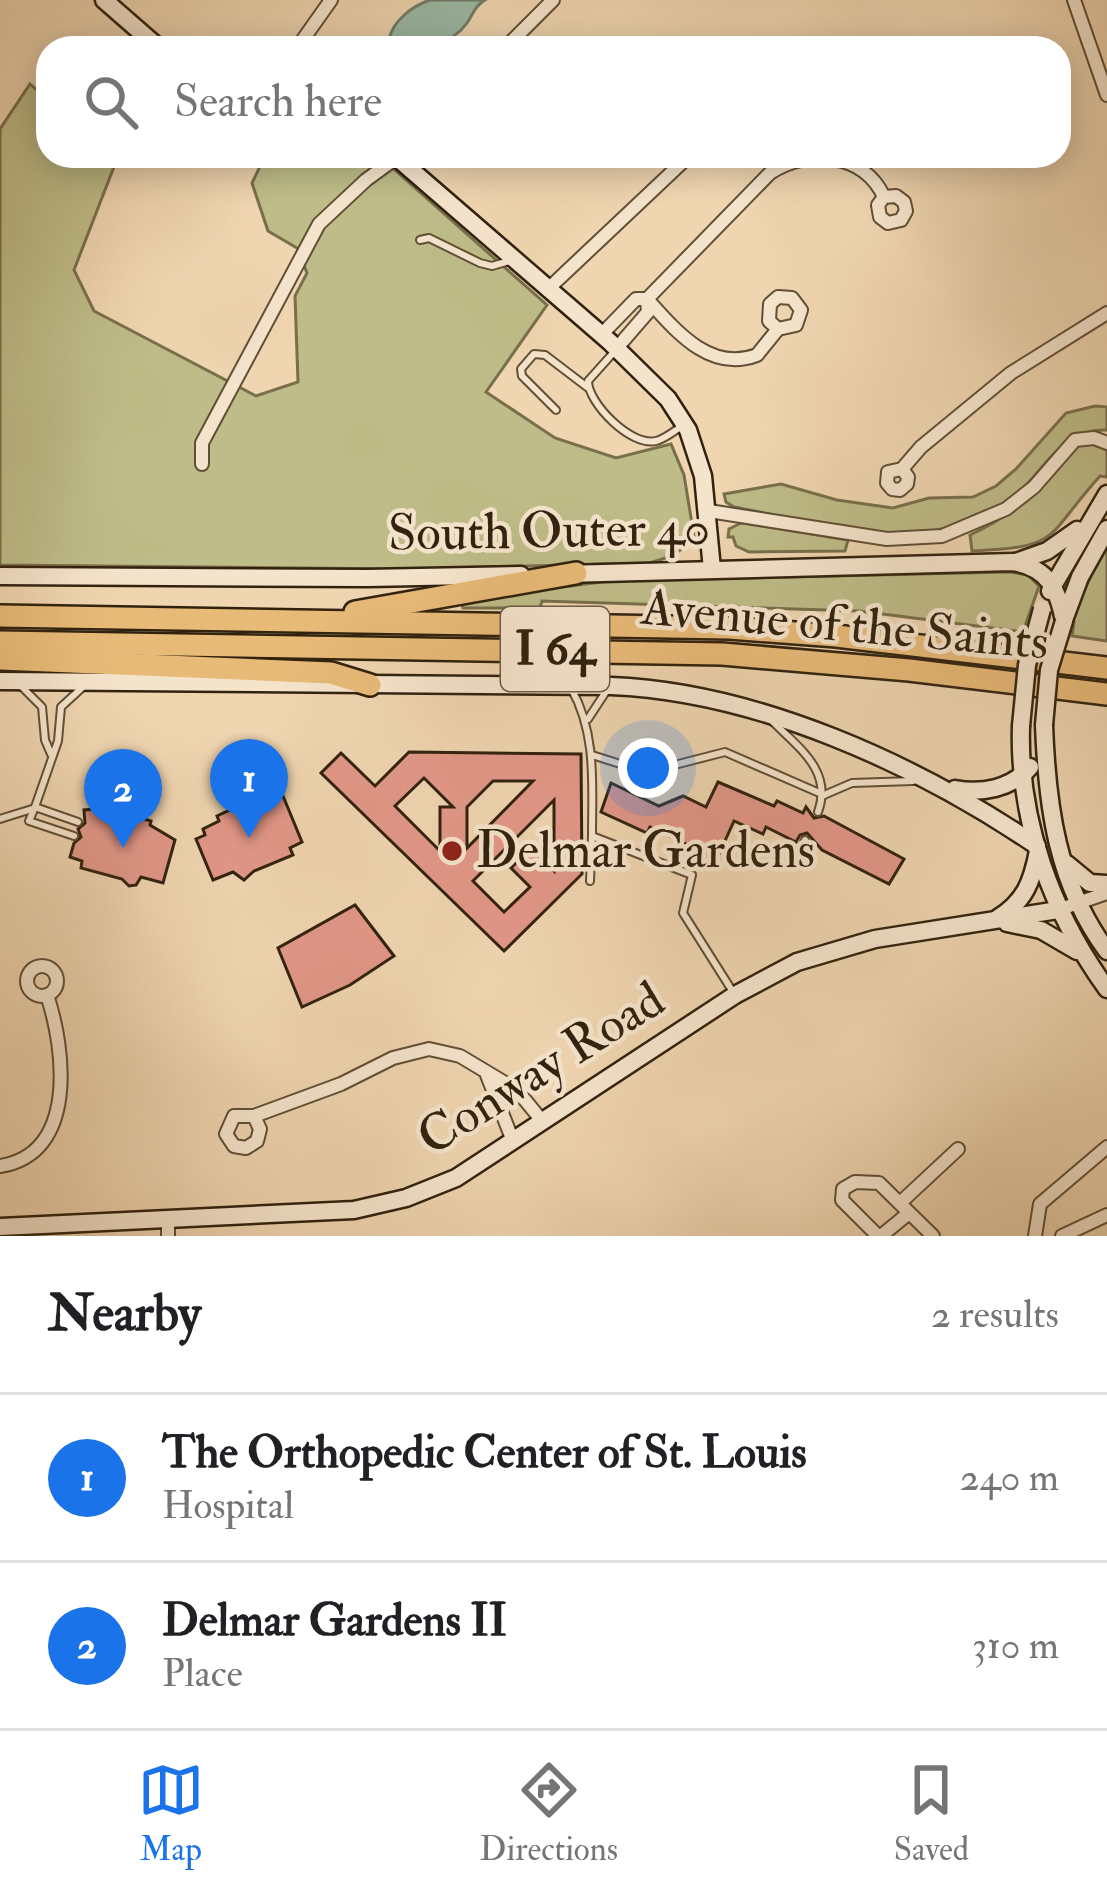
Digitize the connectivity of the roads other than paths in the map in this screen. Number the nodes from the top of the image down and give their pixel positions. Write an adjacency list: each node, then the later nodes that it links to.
1 (104, 0): 5 (street)
2 (331, 0): 6 (street)
3 (553, 0): 7 (street)
4 (1074, 0): 8 (street)
5 (145, 36)
6 (306, 36)
7 (517, 36)
8 (1107, 94)
9 (382, 168): 27 (street)
10 (411, 168): 16 (street)
11 (675, 168): 17 (street)
12 (782, 168): 18 (street)
13 (859, 168): 14 (street)
14 (884, 197)
15 (420, 240): 16 (lane)
16 (513, 259): 17 (street)
17 (547, 290): 21 (street)
18 (647, 299): 20 (street); 21 (street); 22 (street)
19 (1107, 314): 28 (street)
20 (778, 329)
21 (602, 335): 22 (street)
22 (616, 349): 23 (lane); 25 (street)
23 (587, 387): 24 (lane); 25 (lane)
24 (556, 410)
25 (685, 424): 30 (street)
26 (1103, 440): 30 (street)
27 (202, 464)
28 (902, 469)
29 (1107, 494): 31 (street)
30 (709, 511): 34 (street)
31 (1094, 512): 33 (street); 37 (street)
32 (1107, 529): 38 (street)
33 (1013, 562): 34 (street, South Outer 40); 37 (street, South Outer 40)
34 (712, 569): 35 (street, South Outer 40)
35 (577, 573): 36 (street, South Outer 40); 40 (highway)
36 (0, 576)
37 (1053, 583): 38 (street); 55 (street, bridge)
38 (1064, 615): 52 (street, bridge)
39 (0, 616): 40 (highway, Avenue of the Saints / I 64)
40 (313, 620): 43 (highway, Avenue of the Saints / I 64)
41 (0, 642): 49 (highway, Avenue of the Saints / I 64)
42 (0, 659): 46 (highway)
43 (1107, 668)
44 (8, 681): 45 (street); 53 (lane)
45 (91, 682): 46 (street); 53 (lane)
46 (370, 685): 47 (street)
47 (569, 686): 48 (street); 51 (lane)
48 (611, 686): 50 (street); 51 (lane)
49 (1107, 694)
50 (763, 712): 56 (street); 57 (lane)
51 (586, 723): 54 (lane)
52 (1045, 748): 55 (street); 65 (street)
53 (52, 754): 58 (lane)
54 (592, 755): 57 (lane); 63 (lane)
55 (1023, 775): 56 (street); 64 (street)
56 (931, 783): 57 (lane); 64 (street)
57 (824, 795): 59 (lane)
58 (35, 807): 60 (lane); 61 (lane); 62 (lane)
59 (818, 812)
60 (0, 819)
61 (79, 822)
62 (74, 836)
63 (592, 836): 66 (lane); 76 (lane)
64 (1038, 848): 69 (street); 71 (street)
65 (1061, 857): 67 (street); 68 (street)
66 (590, 881)
67 (1107, 888): 68 (street, Conway Road)
68 (1078, 903): 69 (street, Conway Road); 72 (street)
69 (1058, 910): 71 (street, Conway Road); 73 (street)
70 (1107, 918): 72 (street)
71 (995, 920): 73 (street); 76 (street, Conway Road)
72 (1106, 950)
73 (1085, 959): 74 (street)
74 (1107, 989)
75 (47, 995): 85 (street)
76 (735, 995): 81 (street, Conway Road)
77 (487, 1075): 78 (street); 79 (street); 80 (street)
78 (525, 1100): 79 (street); 81 (street)
79 (503, 1114): 82 (street)
80 (254, 1116)
81 (543, 1122): 82 (street, Conway Road)
82 (514, 1142): 89 (street, Conway Road)
83 (1107, 1147): 92 (street)
84 (958, 1148): 86 (street)
85 (0, 1166)
86 (904, 1208): 90 (street); 90 (street); 91 (street)
87 (1107, 1215): 93 (street)
88 (0, 1227): 89 (street, Conway Road)
89 (168, 1229)
90 (879, 1236)
91 (933, 1236)
92 (1035, 1236)
93 (1062, 1236)

